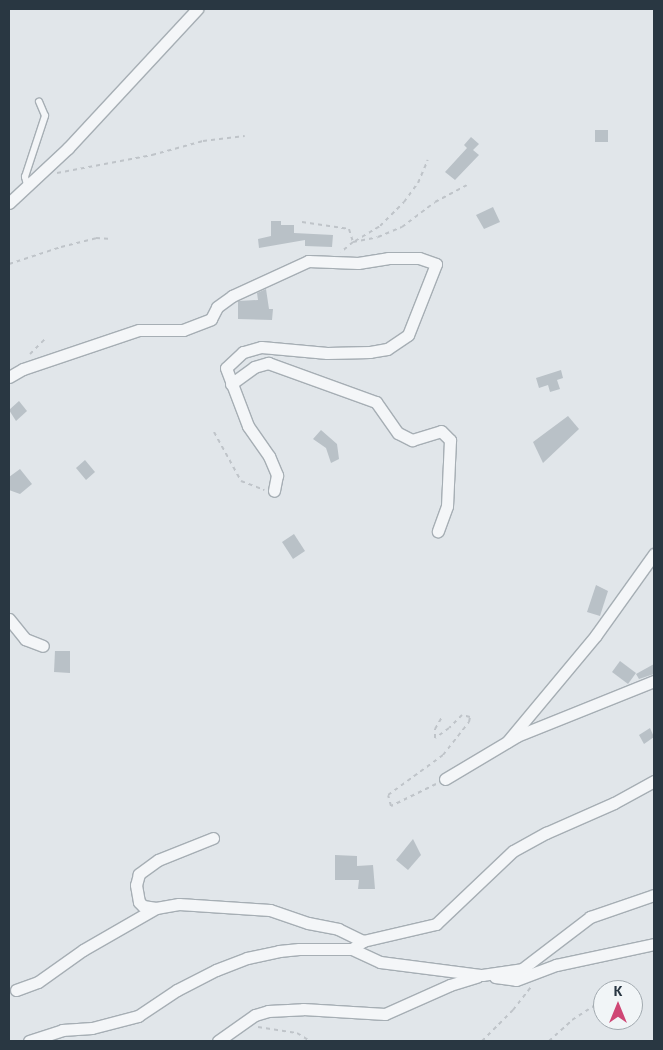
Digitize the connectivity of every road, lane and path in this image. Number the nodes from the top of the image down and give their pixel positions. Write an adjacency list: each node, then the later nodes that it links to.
1 (194, 10): 5 (street)
2 (39, 102): 6 (lane)
3 (245, 136): 5 (path)
4 (428, 160): 11 (path)
5 (40, 176): 6 (street)
6 (28, 185): 8 (street)
7 (467, 185): 11 (path)
8 (9, 203)
9 (302, 222): 11 (path)
10 (112, 239): 13 (path)
11 (353, 242): 12 (path)
12 (330, 261): 14 (street); 15 (street)
13 (9, 264)
14 (9, 377)
15 (231, 384): 17 (street); 18 (street)
16 (214, 432): 17 (path)
17 (274, 491)
18 (438, 531)
19 (654, 554): 24 (street)
20 (9, 619): 21 (street)
21 (43, 646)
22 (654, 681): 24 (street)
23 (442, 717): 25 (path)
24 (507, 742): 25 (street)
25 (445, 779)
26 (654, 781): 30 (street)
27 (213, 838): 29 (street)
28 (654, 895): 33 (street)
29 (156, 908): 30 (street); 35 (street)
30 (363, 941): 32 (street)
31 (654, 944): 33 (street)
32 (352, 950): 33 (street); 38 (street)
33 (482, 975): 37 (street)
34 (531, 987): 41 (path)
35 (16, 990)
36 (593, 1006): 42 (path)
37 (245, 1021): 39 (street); 40 (path)
38 (29, 1041)
39 (218, 1041)
40 (310, 1041)
41 (482, 1041)
42 (549, 1041)

